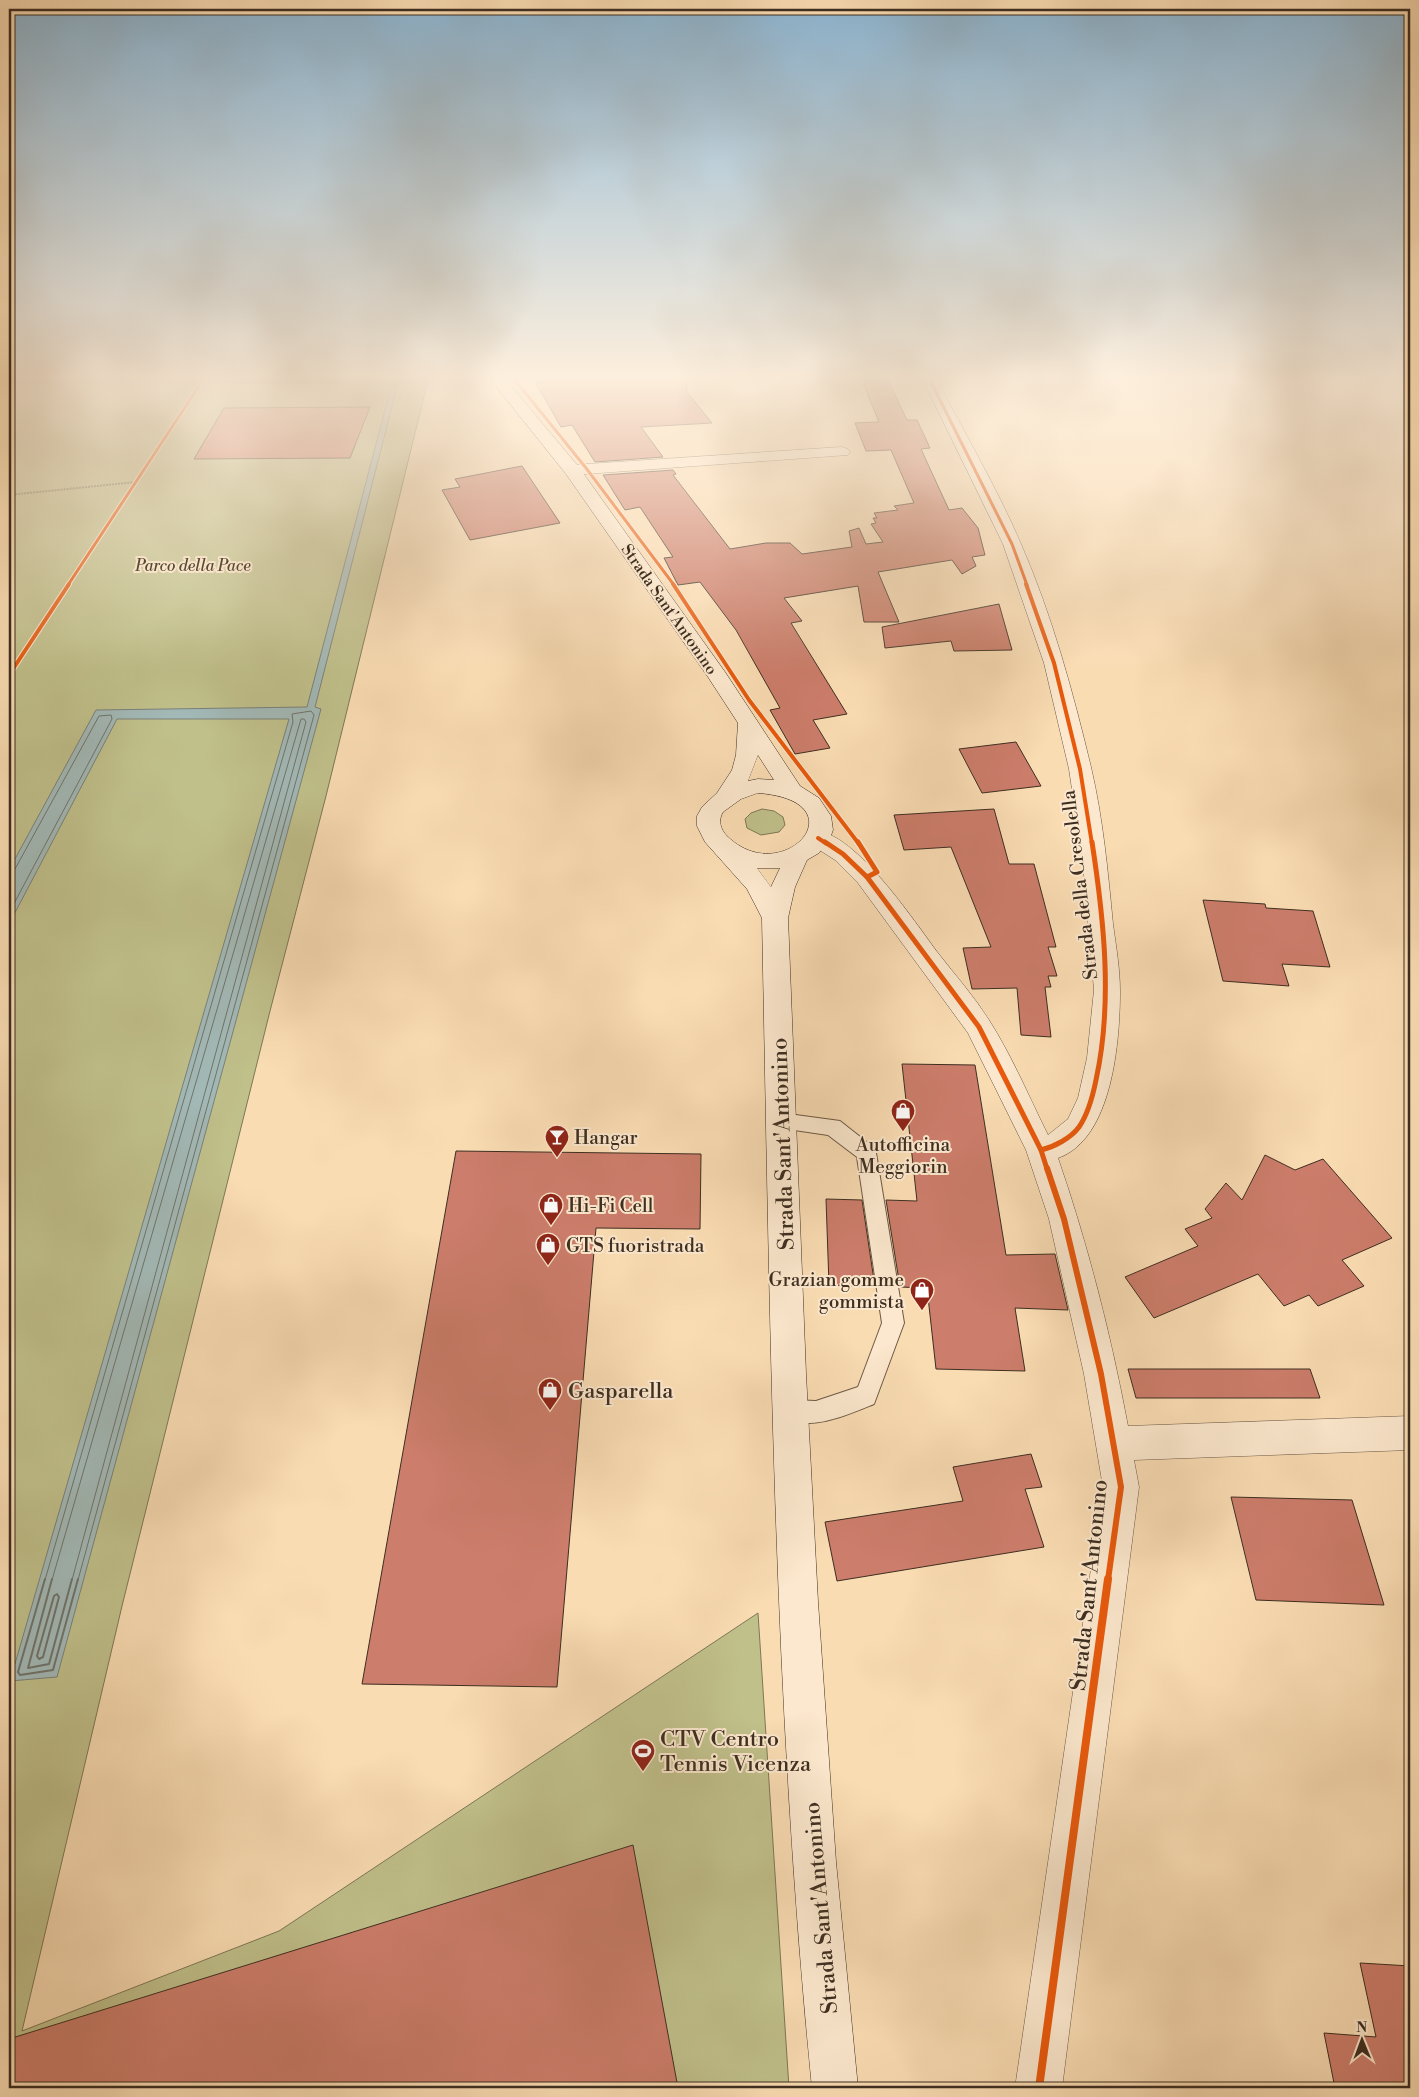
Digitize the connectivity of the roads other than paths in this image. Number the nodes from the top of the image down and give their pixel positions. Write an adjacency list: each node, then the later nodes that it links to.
1 (578, 478): 3 (street, Strada Sant'Antonino)
2 (978, 478): 11 (street, Strada della Cresolella)
3 (748, 724): 4 (street, Strada Sant'Antonino); 5 (street, Strada Sant'Antonino)
4 (792, 791): 5 (street, Strada Sant'Antonino); 6 (street, Strada Sant'Antonino)
5 (727, 795): 7 (street, Strada Sant'Antonino)
6 (818, 838): 8 (street, Strada Sant'Antonino); 11 (street, Strada Sant'Antonino)
7 (729, 852): 8 (street, Strada Sant'Antonino); 9 (street, Strada Sant'Antonino)
8 (798, 854): 9 (street, Strada Sant'Antonino)
9 (775, 918): 10 (street, Strada Sant'Antonino)
10 (781, 1121): 12 (street, Strada Sant'Antonino); 12 (lane)
11 (1041, 1150): 14 (street, Strada Sant'Antonino)
12 (791, 1411): 15 (street, Strada Sant'Antonino)
13 (1410, 1433): 14 (street)
14 (1113, 1444): 16 (street, Strada Sant'Antonino)
15 (835, 2088)
16 (1040, 2088)

